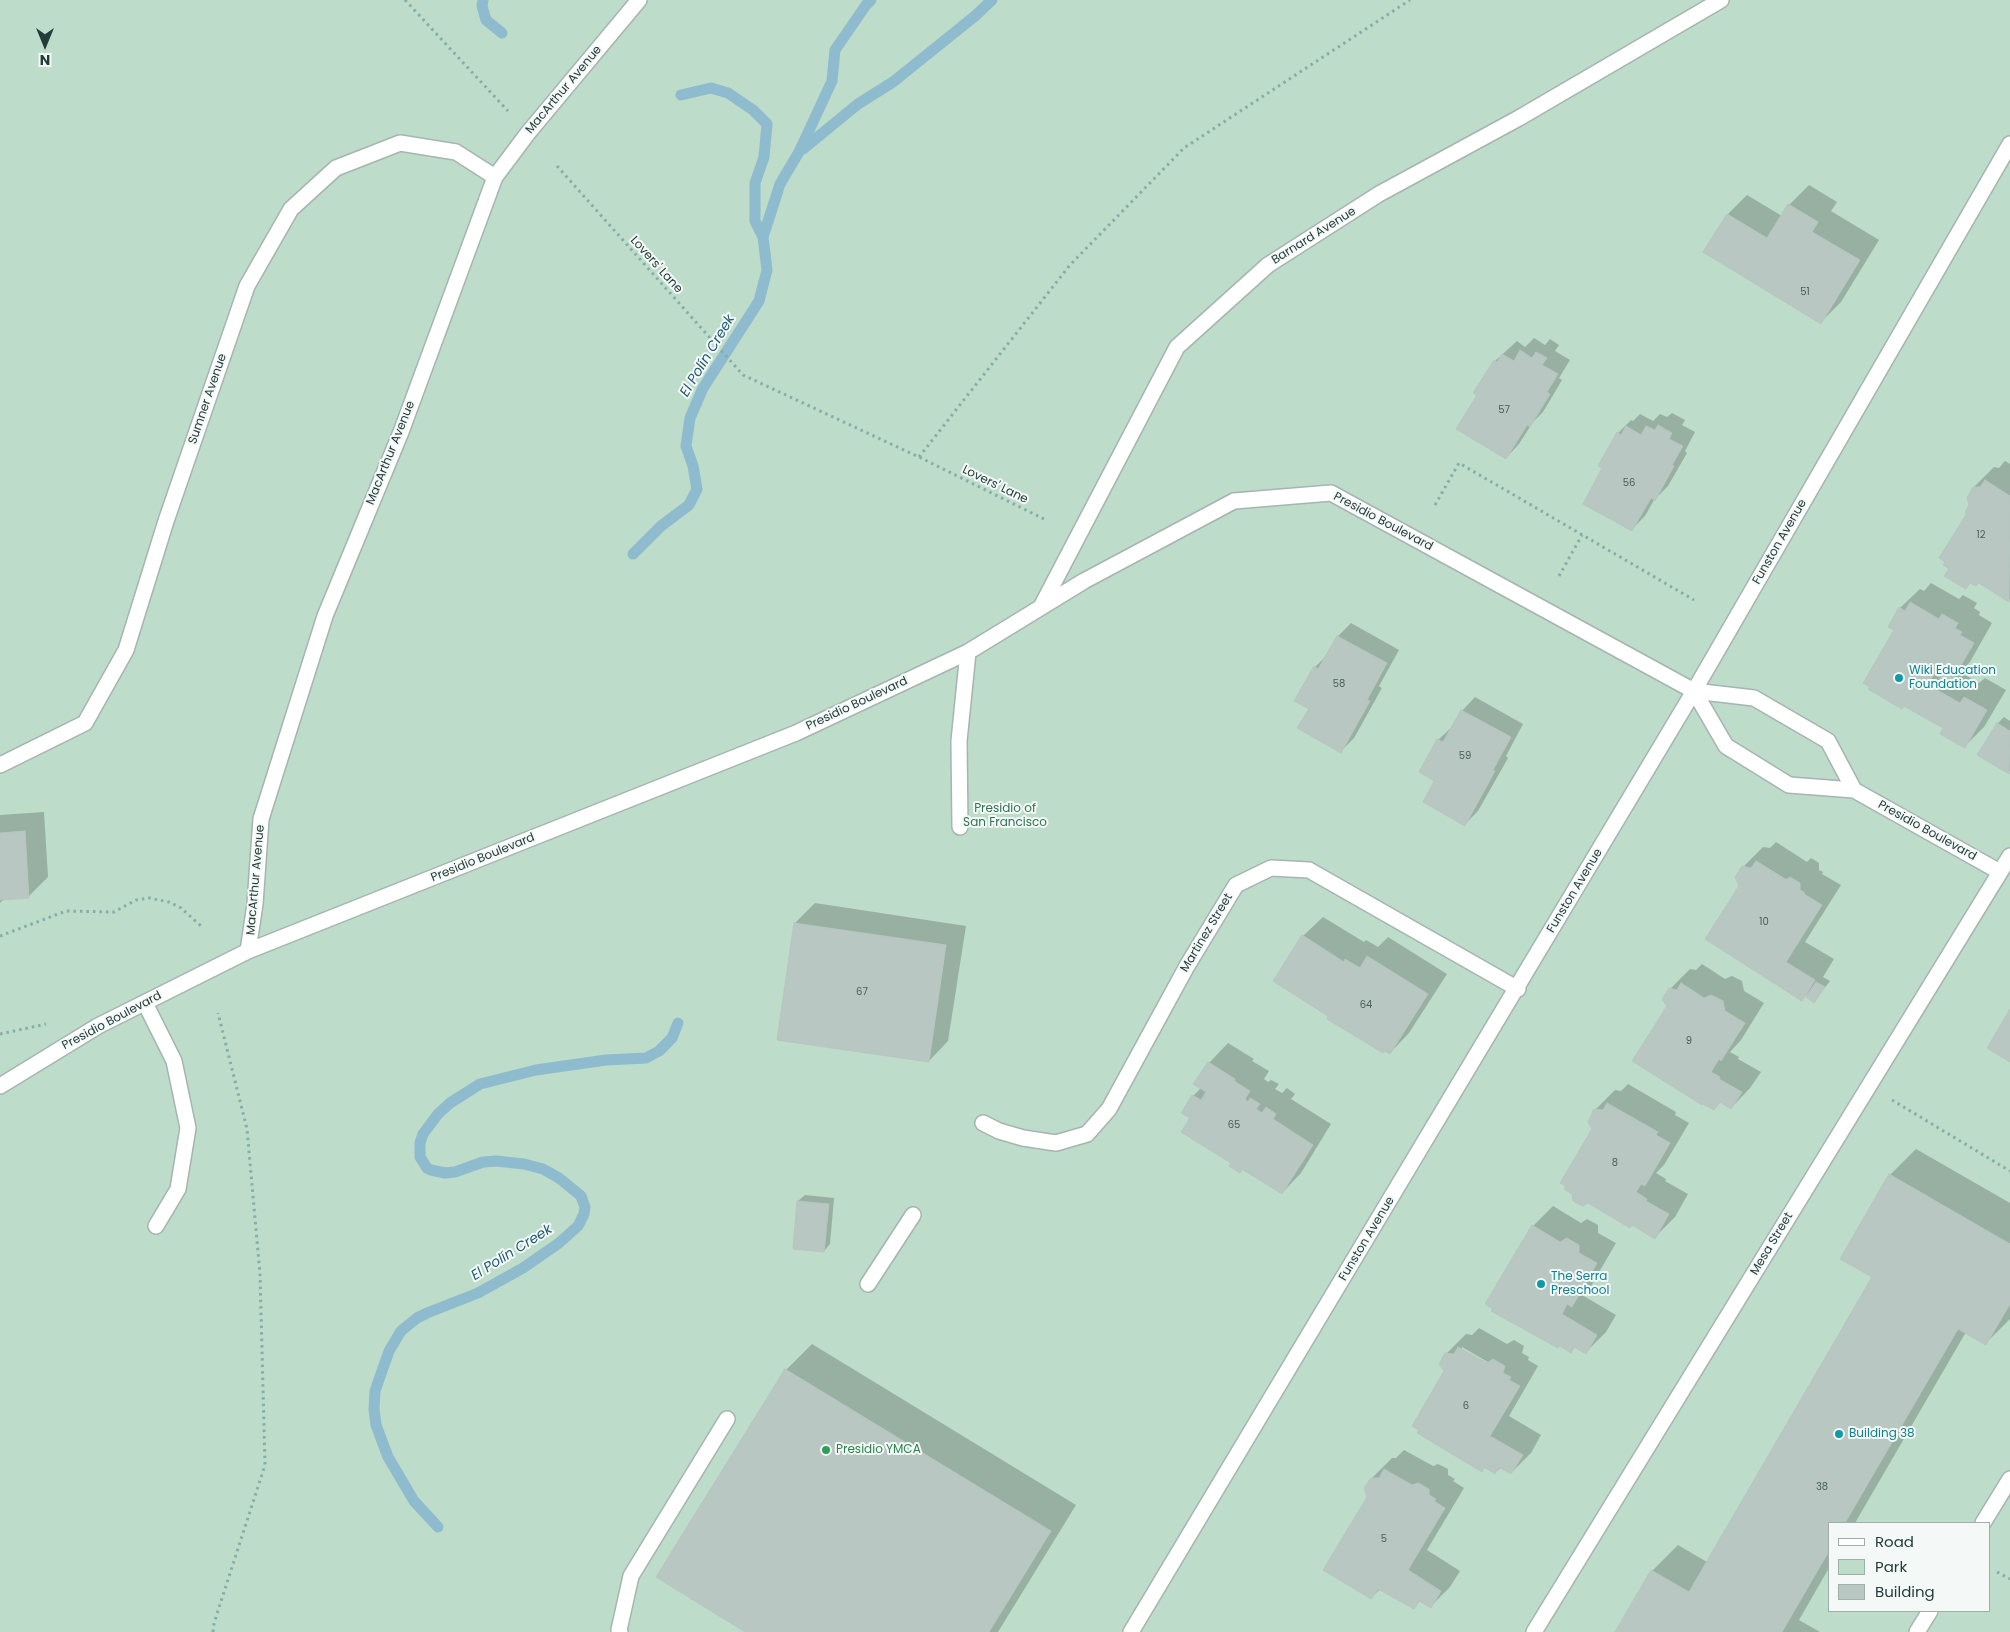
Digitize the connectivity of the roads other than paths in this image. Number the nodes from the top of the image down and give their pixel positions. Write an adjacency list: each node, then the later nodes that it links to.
1 (638, 0): 4 (street, MacArthur Avenue)
2 (1721, 0): 5 (street, Barnard Avenue)
3 (2010, 144): 7 (street, Funston Avenue)
4 (495, 177): 8 (street, Sumner Avenue); 13 (street, MacArthur Avenue)
5 (1040, 608): 6 (street, Presidio Boulevard); 7 (street, Presidio Boulevard)
6 (968, 652): 10 (street); 13 (street, Presidio Boulevard)
7 (1694, 691): 9 (street, Presidio Boulevard); 9 (street, Presidio Boulevard); 14 (street, Funston Avenue)
8 (0, 765)
9 (1854, 790): 12 (street, Presidio Boulevard)
10 (960, 827)
11 (2010, 856): 12 (street, Mesa Street)
12 (2000, 872): 27 (street, Mesa Street)
13 (248, 952): 15 (street, Presidio Boulevard)
14 (1518, 988): 17 (street, Martinez Street); 26 (street, Funston Avenue)
15 (145, 1003): 16 (street, Presidio Boulevard); 19 (street)
16 (0, 1086)
17 (984, 1123)
18 (913, 1215): 20 (street)
19 (156, 1226)
20 (868, 1284)
21 (727, 1419): 25 (street)
22 (2010, 1479): 23 (street)
23 (1984, 1522)
24 (1929, 1612): 28 (street)
25 (620, 1632)
26 (1130, 1632)
27 (1534, 1632)
28 (1917, 1632)

